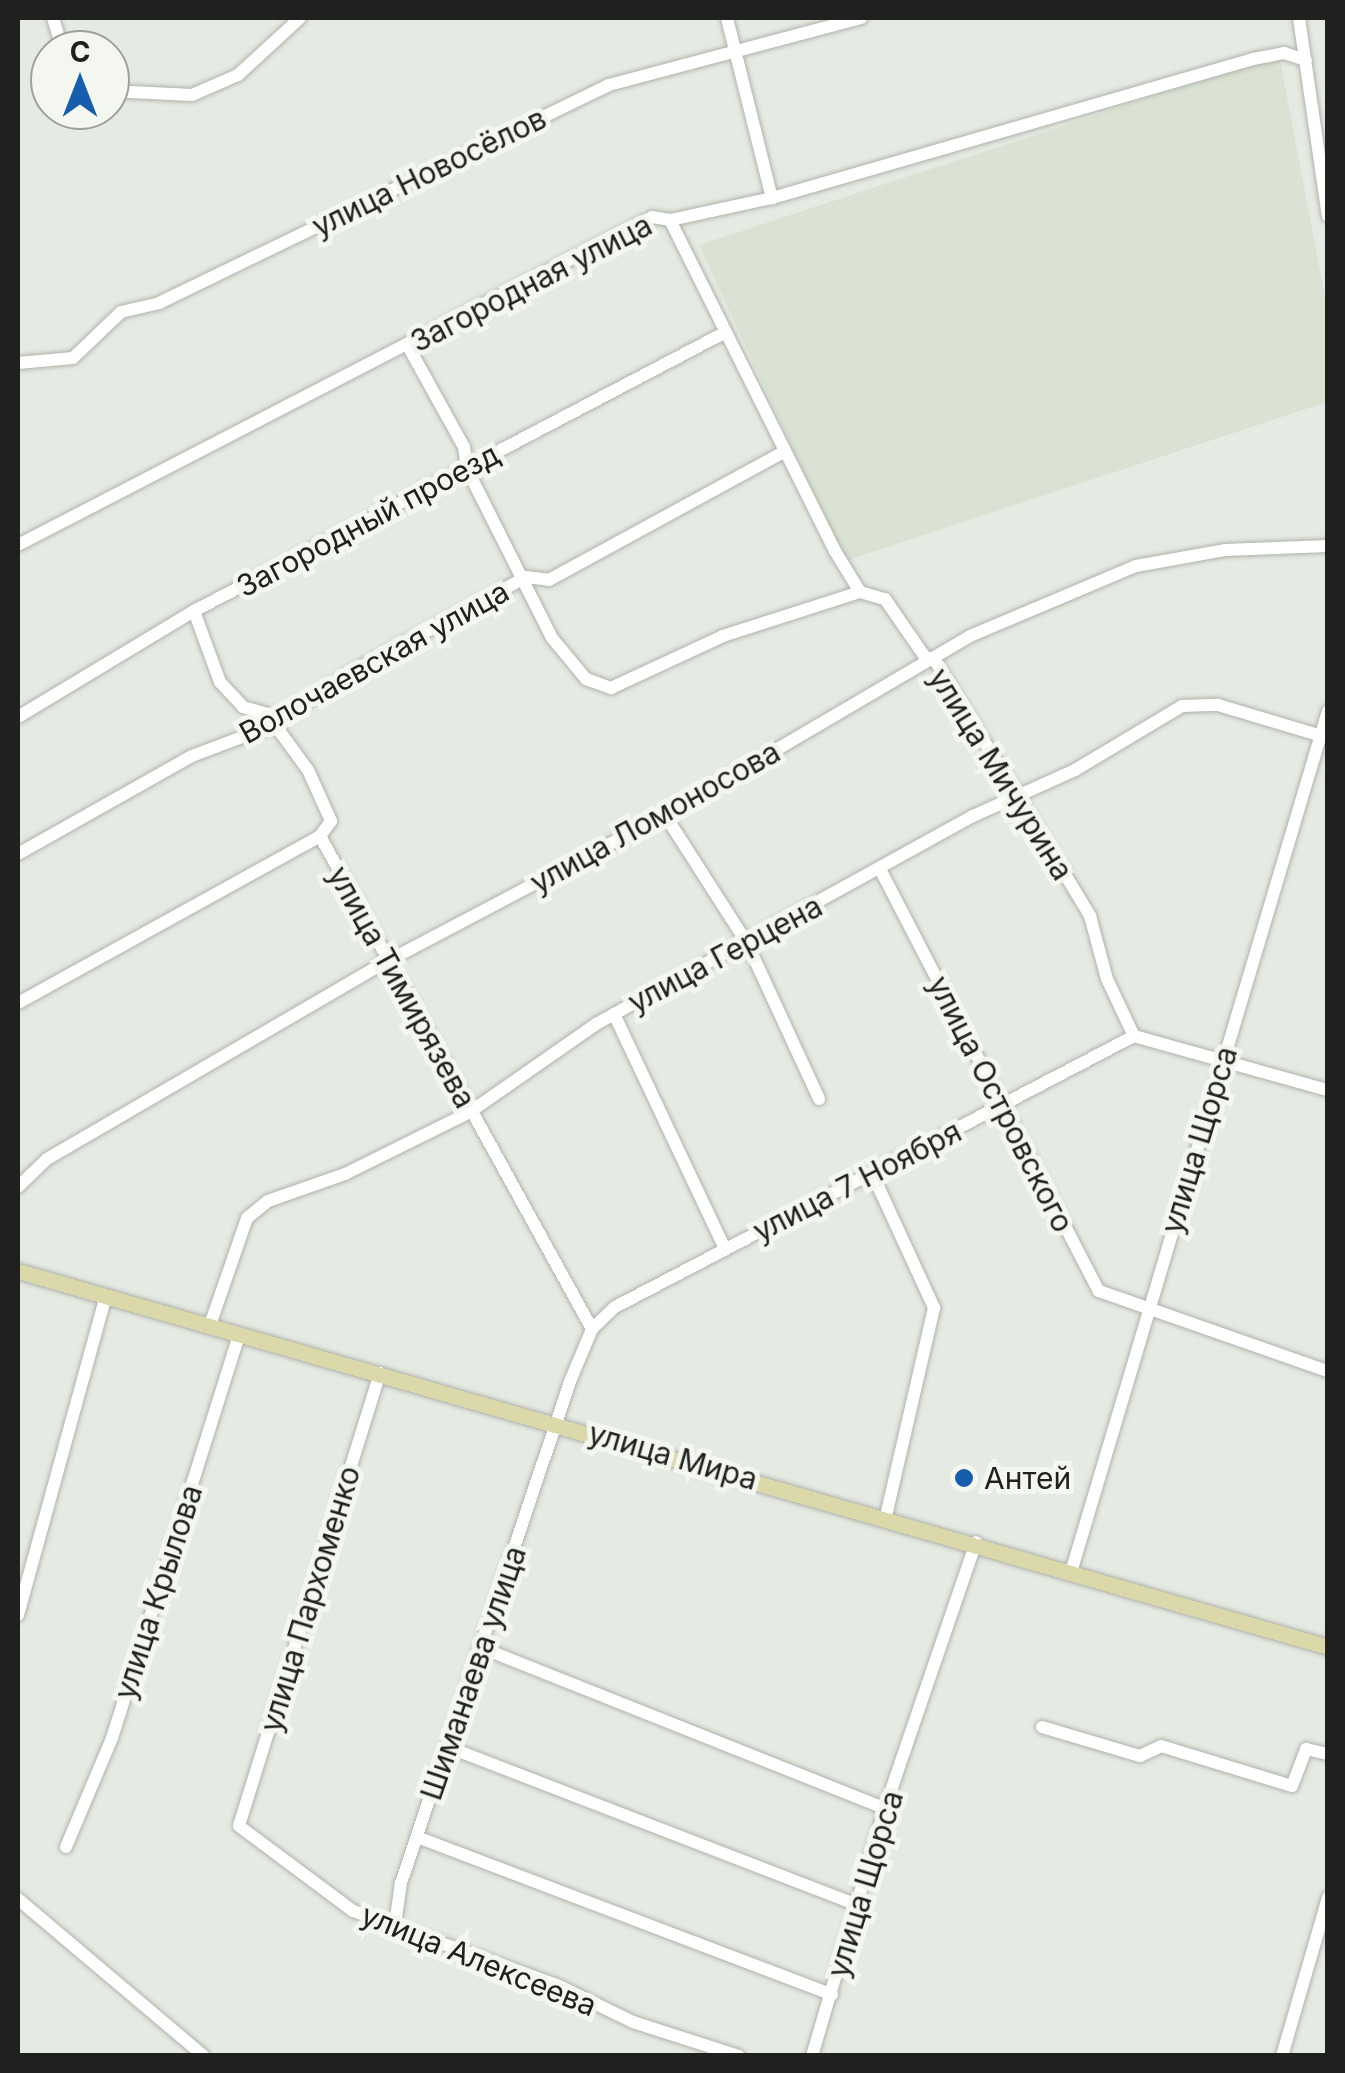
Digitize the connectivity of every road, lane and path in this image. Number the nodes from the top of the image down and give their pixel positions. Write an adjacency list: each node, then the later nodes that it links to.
1 (300, 18): 7 (street)
2 (726, 18): 5 (street)
3 (861, 18): 5 (street, улица Новосёлов)
4 (1299, 18): 6 (street)
5 (734, 56): 8 (street); 13 (street, улица Новосёлов)
6 (1306, 60): 8 (street, Загородная улица); 9 (street)
7 (130, 92)
8 (772, 198): 10 (street, Загородная улица)
9 (1328, 216)
10 (670, 220): 11 (street, улица Мичурина); 12 (street, Загородная улица)
11 (724, 333): 14 (street, улица Мичурина); 15 (street, Загородный проезд)
12 (408, 346): 15 (street); 16 (street, Загородная улица)
13 (18, 363)
14 (784, 452): 18 (street, Волочаевская улица); 19 (street, улица Мичурина)
15 (467, 469): 18 (street); 20 (street, Загородный проезд)
16 (18, 544)
17 (1328, 546): 21 (street, улица Ломоносова)
18 (526, 577): 19 (street); 24 (street, Волочаевская улица)
19 (860, 592): 21 (street, улица Мичурина)
20 (194, 611): 23 (street, Загородный проезд); 24 (street, улица Тимирязева)
21 (934, 660): 26 (street, улица Мичурина); 27 (street, улица Ломоносова)
22 (1328, 711): 25 (street, улица Щорса)
23 (18, 717)
24 (271, 726): 28 (street, улица Тимирязева); 29 (street, Волочаевская улица)
25 (1324, 737): 26 (street, улица Герцена); 36 (street, улица Щорса)
26 (1014, 798): 30 (street, улица Герцена); 35 (street, улица Мичурина)
27 (665, 815): 31 (street); 32 (street, улица Ломоносова)
28 (320, 836): 32 (street, улица Тимирязева); 33 (street)
29 (18, 854)
30 (881, 871): 31 (street, улица Герцена); 39 (street, улица Островского)
31 (747, 943): 34 (street, улица Герцена); 38 (street)
32 (386, 962): 40 (street, улица Тимирязева); 42 (street, улица Ломоносова)
33 (18, 1003)
34 (614, 1014): 40 (street, улица Герцена); 43 (street)
35 (1134, 1036): 36 (street); 39 (street, улица 7 Ноября)
36 (1223, 1062): 37 (street); 46 (street, улица Щорса)
37 (1328, 1090)
38 (819, 1099)
39 (1002, 1108): 41 (street, улица 7 Ноября); 46 (street, улица Островского)
40 (470, 1112): 47 (street, улица Герцена); 48 (street, улица Тимирязева)
41 (872, 1173): 43 (street, улица 7 Ноября); 53 (street)
42 (18, 1186)
43 (724, 1249): 48 (street, улица 7 Ноября)
44 (18, 1271): 45 (main road, улица Мира)
45 (106, 1296): 47 (main road, улица Мира); 56 (street)
46 (1146, 1313): 50 (street, улица Островского); 55 (street, улица Щорса)
47 (210, 1326): 49 (main road, улица Мира)
48 (592, 1329): 52 (street)
49 (240, 1334): 51 (main road, улица Мира); 65 (street, улица Крылова)
50 (1328, 1372)
51 (380, 1374): 52 (main road, улица Мира); 63 (street, улица Пархоменко)
52 (556, 1423): 53 (main road, улица Мира); 58 (street, Шиманаева улица)
53 (886, 1516): 54 (main road, улица Мира)
54 (976, 1542): 55 (main road, улица Мира); 62 (street, улица Щорса)
55 (1072, 1569): 57 (main road, улица Мира)
56 (18, 1614)
57 (1328, 1647)
58 (482, 1648): 60 (street, Шиманаева улица); 62 (street)
59 (1042, 1727): 61 (street)
60 (448, 1747): 64 (street, Шиманаева улица); 68 (street)
61 (1328, 1754)
62 (886, 1808): 68 (street, улица Щорса)
63 (239, 1826): 69 (street, улица Алексеева)
64 (417, 1837): 69 (street, Шиманаева улица); 70 (street)
65 (66, 1846)
66 (18, 1898): 71 (street)
67 (1328, 1898): 74 (street)
68 (860, 1906): 70 (street, улица Щорса)
69 (395, 1924): 72 (street, улица Алексеева)
70 (832, 1995): 73 (street, улица Щорса)
71 (204, 2056)
72 (739, 2056)
73 (812, 2056)
74 (1282, 2056)

